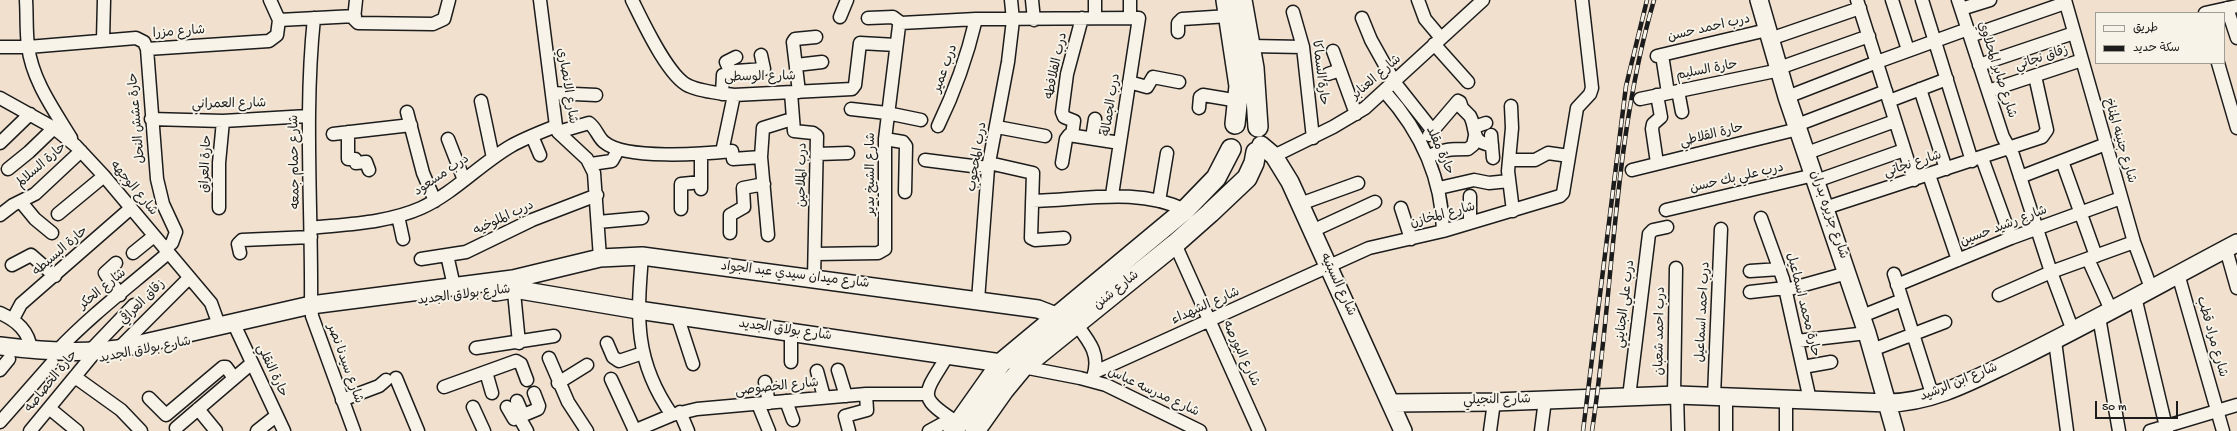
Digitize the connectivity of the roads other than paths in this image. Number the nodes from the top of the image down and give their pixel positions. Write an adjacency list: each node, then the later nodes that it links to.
1 (26, 0): 54 (street)
2 (104, 0): 48 (street)
3 (270, 0): 36 (street)
4 (356, 0): 37 (street)
5 (449, 0): 37 (street)
6 (540, 0): 83 (street, شارع الانصاري)
7 (632, 0): 84 (street, شارع الوسطى)
8 (847, 0): 28 (street)
9 (1011, 0): 38 (street, درب المحجوب)
10 (1032, 0): 39 (street)
11 (1095, 0): 32 (street)
12 (1130, 0): 33 (street, درب الجماله)
13 (1242, 0): 52 (main road, شارع السبتيه)
14 (1418, 0): 49 (street)
15 (1483, 0): 49 (street, شارع العنابر)
16 (1582, 0): 143 (street)
17 (1758, 0): 44 (street, شارع جزيره بدران)
18 (1892, 0): 57 (street)
19 (1922, 0): 50 (street)
20 (1990, 0): 23 (street)
21 (2065, 2): 42 (street, شارع جنينه المناخ); 43 (street)
22 (1859, 4): 44 (street, درب احمد حسن); 45 (street)
23 (1960, 5): 43 (street, شارع صابر المحلاوي)
24 (2232, 7): 27 (street); 47 (street)
25 (1228, 8): 41 (street); 91 (main road)
26 (1293, 12): 55 (street, حارة السماكا)
27 (2210, 12)
28 (840, 17)
29 (314, 18): 36 (street); 37 (street); 100 (street, شارع حمام جمعه)
30 (868, 18): 40 (street)
31 (1082, 18): 32 (street); 39 (street); 119 (street, درب الفلافطه)
32 (1095, 18): 33 (street)
33 (1134, 18): 73 (street, درب الجماله)
34 (1362, 18): 75 (street)
35 (976, 19): 38 (street); 40 (street); 109 (street, درب عمير)
36 (279, 20): 56 (street, شارع مزرا)
37 (356, 20)
38 (1013, 20): 39 (street); 110 (street, درب المحجوب)
39 (1034, 20)
40 (900, 25): 51 (street, شارع الشيخ بدير)
41 (1178, 32)
42 (2074, 32): 61 (street, شارع جنينه المناخ); 66 (street)
43 (1969, 33): 50 (street); 66 (street, شارع صابر المحلاوي)
44 (1769, 34): 67 (street, شارع جزيره بدران); 82 (street, درب احمد حسن)
45 (1869, 36): 63 (street); 67 (street, حارة السليم)
46 (816, 37): 65 (street, درب الملاحين)
47 (2237, 38)
48 (103, 40): 54 (street, شارع مزرا); 56 (street, شارع مزرا)
49 (1437, 41): 75 (street, شارع العنابر); 76 (street)
50 (1935, 41): 57 (street); 72 (street)
51 (896, 45): 80 (street, شارع الوسطى); 97 (street, شارع الشيخ بدير)
52 (1250, 46): 55 (street); 130 (main road, شارع السبتيه)
53 (0, 47): 54 (street, شارع مزرا)
54 (28, 47): 132 (street)
55 (1303, 47): 123 (street, حارة السماكا)
56 (147, 49): 101 (street, حارة عشش النحل)
57 (1908, 50): 63 (street)
58 (1333, 51): 68 (street)
59 (761, 55): 69 (street)
60 (736, 57): 69 (street)
61 (2082, 60): 71 (street, زقاق نجاتي); 129 (street, شارع جنينه المناخ)
62 (822, 62): 65 (street)
63 (1877, 62): 86 (street); 87 (street)
64 (2218, 64): 79 (street)
65 (796, 65): 80 (street, درب الملاحين)
66 (1979, 65): 78 (street, شارع صابر المحلاوي)
67 (1779, 69): 82 (street, حارة السليم); 87 (street, شارع جزيره بدران)
68 (1340, 70): 70 (street); 99 (street)
69 (731, 73): 84 (street)
70 (1328, 74)
71 (2034, 76): 78 (street, زقاق نجاتي); 131 (street, شارع نجاتي)
72 (1947, 79): 77 (street, حارة القلاطي); 148 (street)
73 (1129, 82): 74 (street); 126 (street, درب الجماله)
74 (1179, 82)
75 (1395, 82): 81 (street, شارع العنابر); 116 (street)
76 (1468, 82)
77 (1920, 89): 86 (street, حارة القلاطي); 157 (street)
78 (1988, 91): 131 (street, شارع صابر المحلاوي)
79 (2232, 91): 113 (street)
80 (795, 92): 84 (street, شارع الوسطى); 102 (street, درب الملاحين)
81 (1385, 92): 99 (street, شارع العنابر); 128 (street, حارة مقلد)
82 (1668, 93): 89 (street, حارة السليم); 96 (street); 153 (street)
83 (552, 94): 85 (street); 114 (street, شارع الانصاري)
84 (728, 94): 136 (street)
85 (596, 95)
86 (1887, 96): 106 (street); 111 (street, حارة القلاطي)
87 (1787, 97): 111 (street, شارع جزيره بدران)
88 (0, 98): 98 (street, شارع الوجهه)
89 (1640, 99)
90 (481, 101): 145 (street)
91 (1239, 101): 93 (street); 107 (main road)
92 (1511, 106): 150 (street)
93 (1199, 108)
94 (851, 109): 97 (street)
95 (407, 112): 108 (street)
96 (1682, 112)
97 (887, 113): 104 (street); 125 (street, شارع الشيخ بدير)
98 (30, 114): 112 (street, شارع الوجهه); 127 (street)
99 (1356, 114): 123 (street, شارع العنابر)
100 (308, 116): 105 (street, شارع العمراني); 202 (street, شارع حمام جمعه)
101 (151, 119): 105 (street, شارع العمراني); 214 (street, حارة عشش النحل)
102 (792, 119): 141 (street, درب الملاحين); 146 (street)
103 (1095, 119): 122 (street)
104 (921, 120)
105 (224, 121): 182 (street, حارة العراق)
106 (1895, 121): 135 (street); 139 (street)
107 (1235, 124): 130 (main road); 133 (main road)
108 (411, 125): 117 (street); 175 (street)
109 (938, 126)
110 (997, 127): 121 (street); 155 (street, درب المحجوب)
111 (1798, 127): 139 (street, شارع جزيره بدران); 153 (street, حارة القلاطي)
112 (54, 128): 132 (street, شارع الوجهه); 156 (street)
113 (2237, 128)
114 (557, 129): 120 (street, درب مسعود); 134 (street, درب مسعود); 154 (street, شارع الانصاري)
115 (1478, 129): 116 (street); 144 (street); 147 (street)
116 (1433, 130): 128 (street)
117 (348, 132): 118 (street); 158 (street)
118 (332, 134)
119 (1072, 135): 122 (street); 152 (street)
120 (532, 136): 142 (street); 145 (street, درب مسعود)
121 (1045, 136)
122 (1092, 138): 126 (street)
123 (1313, 138): 130 (street, شارع العنابر)
124 (448, 139): 164 (street)
125 (885, 139): 170 (street); 217 (street, شارع الشيخ بدير)
126 (1120, 142): 172 (street, درب الجماله)
127 (0, 143)
128 (1422, 144): 144 (street, حارة مقلد)
129 (2106, 144): 151 (street); 174 (street, شارع جنينه المناخ)
130 (1262, 145): 133 (main road); 180 (street, شارع السبتيه); 212 (main road, شارع شنن)
131 (2010, 148): 148 (street, شارع نجاتي); 162 (street, شارع صابر المحلاوي)
132 (78, 149): 161 (street, شارع الوجهه); 178 (street, حارة السلالم)
133 (1231, 149): 186 (main road, شارع شنن)
134 (618, 150): 140 (street); 154 (street)
135 (1904, 150): 163 (street, درب علي بك حسن); 166 (street)
136 (722, 152): 140 (street); 146 (street)
137 (848, 153): 141 (street)
138 (1167, 153): 177 (street)
139 (1807, 153): 163 (street, شارع جزيره بدران)
140 (701, 154): 183 (street)
141 (818, 154): 217 (street, درب الملاحين)
142 (540, 155)
143 (1569, 156): 150 (street); 188 (street, شارع المخازن)
144 (1428, 157): 169 (street, حارة مقلد)
145 (493, 158): 164 (street, درب مسعود)
146 (761, 158): 168 (street)
147 (1492, 158)
148 (1977, 159): 157 (street, شارع نجاتي); 208 (street)
149 (925, 160): 155 (street)
150 (1509, 160): 165 (street)
151 (2062, 161): 162 (street); 189 (street)
152 (1062, 163)
153 (1657, 163): 159 (street, حارة القلاطي)
154 (591, 164): 171 (street)
155 (988, 165): 176 (street); 245 (street, درب المحجوب)
156 (8, 169)
157 (1946, 169): 160 (street, شارع نجاتي)
158 (369, 170)
159 (1632, 170)
160 (1929, 175): 166 (street, شارع نجاتي); 223 (street)
161 (104, 176): 181 (street, شارع الوجهه); 190 (street)
162 (2020, 177): 198 (street, شارع صابر المحلاوي)
163 (1815, 178): 185 (street, شارع جزيره بدران); 187 (street, درب علي بك حسن)
164 (464, 180): 175 (street, درب مسعود)
165 (1510, 180): 169 (street); 188 (street)
166 (1914, 180): 185 (street, شارع نجاتي)
167 (1358, 183): 180 (street)
168 (764, 184): 204 (street); 205 (street)
169 (1439, 188): 201 (street, حارة مقلد)
170 (905, 192)
171 (597, 195): 195 (street); 218 (street, درب الملوخيه)
172 (1112, 195): 176 (street); 177 (street)
173 (1470, 196): 196 (street)
174 (2121, 198): 189 (street, شارع رشيد حسين); 211 (street, شارع جنينه المناخ)
175 (435, 201): 192 (street, درب مسعود)
176 (1032, 201): 207 (street)
177 (1159, 201): 186 (street)
178 (21, 202): 191 (street, حارة السلالم); 203 (street)
179 (1375, 202): 200 (street)
180 (1300, 204): 200 (street, شارع السبتيه)
181 (131, 208): 206 (street, شارع الوجهه); 233 (street, حارة البسيطه)
182 (219, 208)
183 (681, 208)
184 (1401, 208): 210 (street)
185 (1825, 208): 231 (street, شارع جزيره بدران)
186 (1185, 210): 253 (main road, شارع شنن)
187 (1666, 210)
188 (1513, 211): 196 (street, شارع المخازن)
189 (2080, 212): 198 (street, شارع رشيد حسين); 220 (street)
190 (58, 214)
191 (0, 215)
192 (398, 216): 202 (street, درب مسعود); 209 (street)
193 (642, 218): 195 (street)
194 (1761, 218): 228 (street, حارة محمد اسماعيل)
195 (598, 222): 221 (street)
196 (1470, 223): 201 (street, شارع المخازن)
197 (1667, 228): 307 (street, درب علي الجنايني)
198 (2037, 228): 208 (street, شارع رشيد حسين); 230 (street, شارع صابر المحلاوي)
199 (1721, 229): 308 (street, درب احمد اسماعيل)
200 (1312, 231): 226 (street, شارع السبتيه)
201 (1444, 231): 210 (street, شارع المخازن)
202 (311, 232): 216 (street, درب مسعود); 249 (street, شارع حمام جمعه)
203 (52, 233)
204 (730, 233)
205 (768, 235)
206 (154, 236): 214 (street, شارع الوجهه); 215 (street)
207 (1064, 238)
208 (2011, 238): 223 (street, شارع رشيد حسين)
209 (403, 239)
210 (1411, 239): 226 (street, شارع المخازن)
211 (2134, 242): 220 (street); 238 (street, شارع جنينه المناخ)
212 (1175, 244): 256 (street, شارع البورصه); 258 (main road, شارع شنن)
213 (2231, 246): 232 (street, شارع ابن الرشيد); 239 (street)
214 (166, 251): 234 (street, شارع الوجهه); 242 (street, شارع الحكر)
215 (133, 253)
216 (240, 253)
217 (815, 254): 235 (street, درب الملاحين)
218 (448, 255): 222 (street, درب الملوخيه); 237 (street)
219 (642, 256): 221 (street, شارع ميدان سيدي عبد الجواد); 235 (street, شارع ميدان سيدي عبد الجواد); 248 (street)
220 (2092, 257): 230 (street); 251 (street)
221 (600, 258): 236 (street, شارع ميدان سيدي عبد الجواد)
222 (420, 259)
223 (1958, 260): 246 (street, شارع رشيد حسين)
224 (116, 263): 242 (street)
225 (12, 265): 233 (street)
226 (1329, 267): 256 (street, شارع الشهداء); 318 (street, شارع السبتيه)
227 (1676, 268): 304 (street, درب احمد شعبان)
228 (1780, 269): 229 (street); 240 (street, حارة محمد اسماعيل)
229 (1750, 271)
230 (2051, 272): 243 (street); 260 (street, شارع صابر المحلاوي)
231 (1847, 273): 240 (street); 254 (street, شارع جزيره بدران)
232 (2178, 274): 238 (street, شارع ابن الرشيد); 326 (street, شارع مراد قطب)
233 (55, 276): 255 (street, حارة البسيطه)
234 (189, 278): 259 (street, شارع الوجهه); 271 (street, زقاق العراقي)
235 (814, 279): 245 (street, شارع ميدان سيدي عبد الجواد)
236 (514, 284): 237 (street, شارع بولاق الجديد); 248 (street, شارع بولاق الجديد); 249 (street, شارع بولاق الجديد); 267 (street)
237 (454, 286): 249 (street, شارع بولاق الجديد)
238 (2151, 288): 244 (street, شارع ابن الرشيد)
239 (2237, 288)
240 (1785, 289): 241 (street); 265 (street, حارة محمد اسماعيل)
241 (1750, 292)
242 (120, 295): 277 (street, شارع الحكر)
243 (1999, 295)
244 (2135, 297): 251 (street, شارع ابن الرشيد); 335 (street)
245 (978, 300): 253 (street, شارع ميدان سيدي عبد الجواد)
246 (1902, 300): 254 (street); 263 (street)
247 (134, 305): 275 (street, حارة الخصاصه)
248 (638, 310): 252 (street, شارع بولاق الجديد); 274 (street)
249 (311, 311): 259 (street, شارع بولاق الجديد); 313 (street, شارع سيدنا نصر)
250 (0, 313): 255 (street)
251 (2105, 313): 260 (street, شارع ابن الرشيد); 363 (street)
252 (677, 315): 261 (street, شارع بولاق الجديد); 284 (street)
253 (1058, 316): 258 (street, شارع ميدان سيدي عبد الجواد); 283 (main road, شارع شنن)
254 (1862, 316): 262 (street, شارع جزيره بدران)
255 (13, 319): 272 (street)
256 (1209, 321): 293 (street, شارع الشهداء); 354 (street, شارع البورصه)
257 (1945, 322): 263 (street)
258 (1076, 324): 287 (main road, شارع شنن); 293 (street)
259 (229, 326): 271 (street, شارع بولاق الجديد); 275 (street, شارع بولاق الجديد); 282 (street, حارة النقلي)
260 (2073, 331): 266 (street, شارع ابن الرشيد)
261 (791, 332): 276 (street, شارع بولاق الجديد); 280 (street)
262 (1867, 333): 265 (street); 273 (street, شارع جزيره بدران)
263 (1913, 334): 273 (street); 309 (street)
264 (554, 336): 267 (street)
265 (1797, 341): 288 (street, حارة محمد اسماعيل)
266 (2055, 341): 309 (street, شارع ابن الرشيد); 362 (street)
267 (519, 343): 269 (street)
268 (607, 343): 274 (street)
269 (496, 346): 270 (street); 286 (street)
270 (476, 348)
271 (118, 349): 275 (street, شارع بولاق الجديد)
272 (31, 350): 277 (street, شارع بولاق الجديد); 278 (street, شارع بولاق الجديد)
273 (1872, 350): 319 (street, شارع جزيره بدران)
274 (643, 353): 327 (street)
275 (91, 355): 277 (street, شارع بولاق الجديد); 292 (street, حارة الخصاصه)
276 (948, 355): 283 (street, شارع بولاق الجديد); 303 (street)
277 (55, 357): 278 (street, شارع بولاق الجديد); 331 (street, شارع الحكر)
278 (2, 358)
279 (549, 358): 298 (street)
280 (791, 362)
281 (1831, 362): 288 (street)
282 (252, 363): 294 (street); 328 (street, حارة النقلي)
283 (1001, 363): 332 (main road, شارع شنن)
284 (693, 364)
285 (587, 365): 298 (street)
286 (501, 366): 291 (street); 296 (street)
287 (1023, 367): 293 (street, شارع مدرسه عباس); 352 (main road, شارع شنن)
288 (1803, 368): 315 (street, حارة محمد اسماعيل)
289 (838, 370): 305 (street)
290 (818, 371): 306 (street)
291 (486, 372): 299 (street); 300 (street)
292 (75, 376): 324 (street, حارة الخصاصه); 339 (street)
293 (1094, 376): 353 (street, شارع مدرسه عباس)
294 (234, 378): 310 (street); 325 (street)
295 (611, 379): 336 (street)
296 (528, 380)
297 (765, 382): 321 (street)
298 (558, 383): 347 (street)
299 (444, 387)
300 (492, 393)
301 (534, 393): 329 (street)
302 (866, 394): 303 (street, شارع الخصوصى); 305 (street, شارع الخصوصى); 350 (street)
303 (927, 394): 332 (street)
304 (1675, 395): 307 (street, شارع ابن الرشيد); 308 (street, شارع ابن الرشيد); 358 (street, درب احمد شعبان)
305 (846, 396): 306 (street, شارع الخصوصى)
306 (824, 397): 316 (street, شارع الخصوصى)
307 (1629, 397): 311 (street, شارع ابن الرشيد)
308 (1720, 397): 312 (street, شارع ابن الرشيد); 359 (street, درب احمد اسماعيل)
309 (1933, 397): 319 (street, شارع ابن الرشيد)
310 (149, 398)
311 (1603, 398): 314 (street, شارع النجيلي)
312 (1786, 399): 315 (street, شارع ابن الرشيد); 360 (street)
313 (342, 400): 343 (street, شارع سيدنا نصر); 344 (street)
314 (1545, 400): 317 (street, شارع النجيلي); 357 (street)
315 (1810, 400): 319 (street, شارع ابن الرشيد)
316 (786, 401): 321 (street, شارع الخصوصى); 330 (street)
317 (1494, 402): 318 (street, شارع النجيلي); 356 (street)
318 (1392, 403): 355 (street, شارع السبتيه)
319 (1888, 403): 361 (street, شارع جزيره بدران)
320 (512, 404): 329 (street)
321 (763, 404): 327 (street, شارع الخصوصى); 349 (street)
322 (2237, 405): 326 (street)
323 (473, 407): 345 (street)
324 (49, 408): 337 (street, حارة الخصاصه); 338 (street)
325 (198, 409): 334 (street); 340 (street)
326 (2218, 411): 335 (street); 365 (street, شارع مراد قطب)
327 (676, 414): 333 (street, شارع الخصوصى); 348 (street)
328 (276, 416): 341 (street); 342 (street, حارة النقلي)
329 (521, 416): 346 (street)
330 (793, 420)
331 (0, 422)
332 (954, 424): 351 (street)
333 (658, 426): 336 (street, شارع الخصوصى)
334 (176, 428)
335 (2166, 429): 364 (street)
336 (638, 430)
337 (30, 431)
338 (77, 431)
339 (141, 431)
340 (216, 431)
341 (257, 431)
342 (284, 431)
343 (354, 431)
344 (418, 431)
345 (484, 431)
346 (527, 431)
347 (587, 431)
348 (688, 431)
349 (769, 431)
350 (850, 431)
351 (929, 431)
352 (976, 431)
353 (1200, 431)
354 (1259, 431)
355 (1403, 431)
356 (1490, 431)
357 (1541, 431)
358 (1678, 431)
359 (1726, 431)
360 (1786, 431)
361 (1895, 431)
362 (2067, 431)
363 (2119, 431)
364 (2150, 431)
365 (2223, 431)

